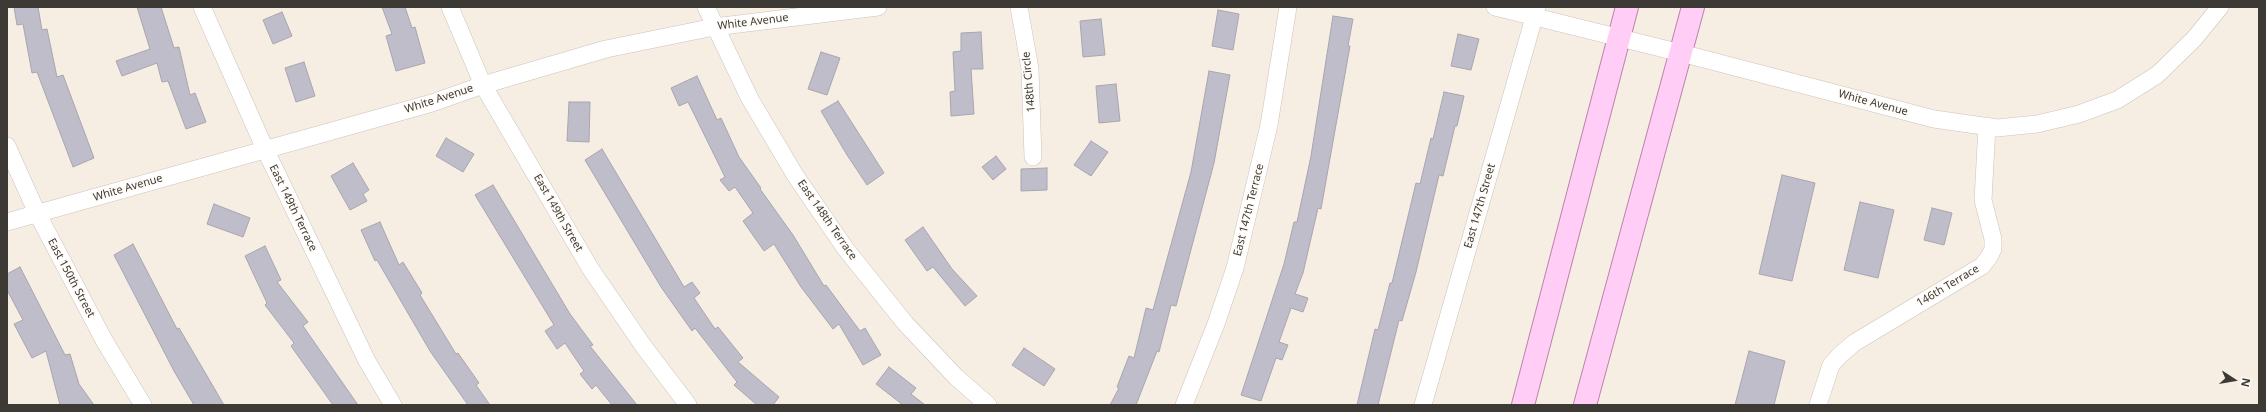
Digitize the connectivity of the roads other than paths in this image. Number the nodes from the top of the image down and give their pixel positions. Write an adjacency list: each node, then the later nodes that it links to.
1 (202, 7): 18 (street, East 149th Terrace)
2 (450, 7): 15 (street, East 149th Street)
3 (706, 7): 12 (street, East 148th Terrace)
4 (878, 7): 12 (street, White Avenue)
5 (1019, 7): 19 (street, 148th Circle)
6 (1288, 7): 26 (street, East 147th Terrace)
7 (1495, 7): 11 (street, White Avenue)
8 (1627, 7): 13 (main road)
9 (1693, 7): 14 (main road)
10 (2220, 7): 16 (street, White Avenue)
11 (1536, 12): 13 (street, White Avenue); 27 (street, East 147th Street)
12 (714, 27): 15 (street, White Avenue); 25 (street, East 148th Terrace)
13 (1619, 38): 14 (street, White Avenue); 28 (main road)
14 (1681, 53): 16 (street, White Avenue); 29 (main road)
15 (483, 85): 18 (street, White Avenue); 24 (street, East 149th Street)
16 (1987, 126): 30 (street, 146th Terrace)
17 (7, 146): 20 (street, East 150th Street)
18 (265, 149): 20 (street, White Avenue); 23 (street, East 149th Terrace)
19 (1033, 157)
20 (37, 213): 21 (street, White Avenue); 22 (street, East 150th Street)
21 (7, 222)
22 (143, 405)
23 (393, 405)
24 (688, 405)
25 (988, 405)
26 (1184, 405)
27 (1423, 405)
28 (1523, 405)
29 (1585, 405)
30 (1818, 405)

